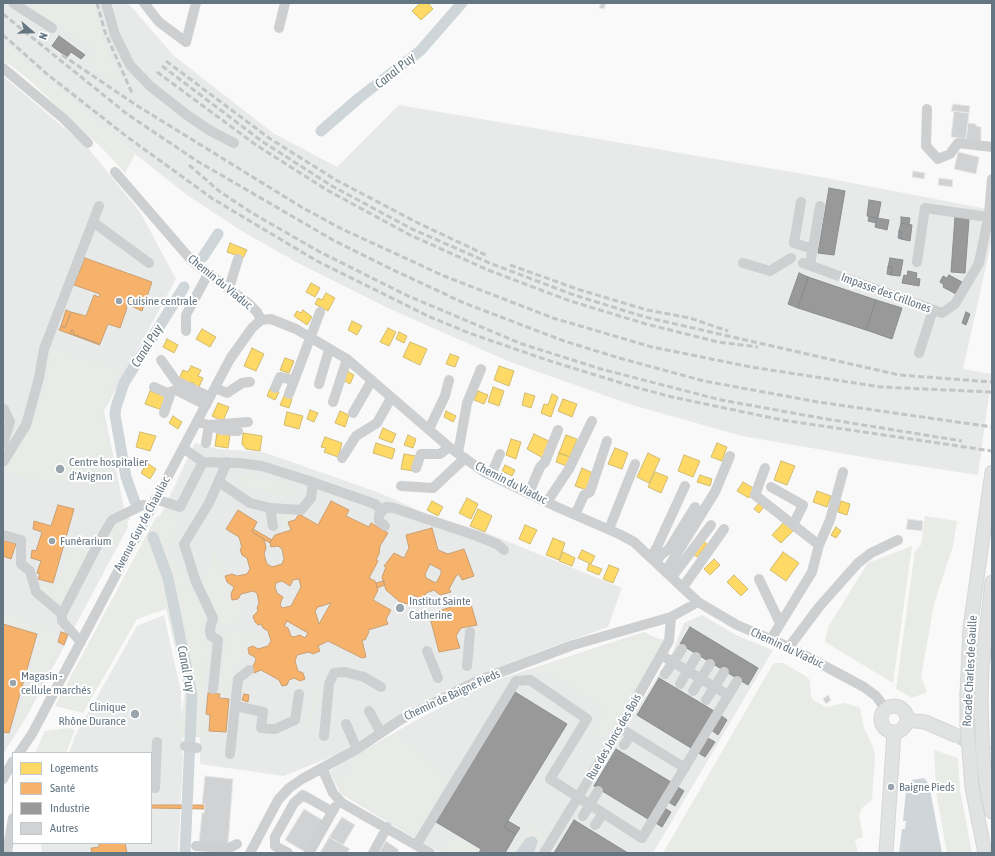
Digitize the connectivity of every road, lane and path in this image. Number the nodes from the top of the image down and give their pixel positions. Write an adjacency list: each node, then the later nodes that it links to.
1 (13, 3): 6 (street)
2 (106, 3): 11 (street)
3 (144, 3): 4 (street)
4 (196, 3)
5 (285, 3): 7 (street)
6 (52, 28)
7 (279, 28)
8 (3, 68): 10 (street)
9 (927, 109): 12 (street)
10 (88, 143)
11 (234, 143)
12 (992, 147)
13 (115, 172): 26 (street, Chemin du Viaduc)
14 (992, 179): 18 (street, Impasse des Crillones)
15 (801, 202): 20 (street)
16 (99, 206): 19 (street)
17 (820, 206): 20 (street)
18 (988, 217): 23 (street); 28 (street, Impasse des Crillones)
19 (93, 222): 24 (street); 68 (street)
20 (813, 249): 28 (street, Impasse des Crillones)
21 (791, 258): 25 (street)
22 (238, 260): 27 (street)
23 (917, 262)
24 (149, 263)
25 (743, 263)
26 (205, 272): 27 (street, Chemin du Viaduc); 31 (street)
27 (227, 288): 30 (street, Chemin du Viaduc)
28 (937, 311): 34 (street)
29 (320, 312): 32 (street)
30 (261, 320): 32 (street, Chemin du Viaduc); 47 (street, Avenue Guy de Chauliac)
31 (186, 331)
32 (310, 338): 33 (street, Chemin du Viaduc); 38 (street)
33 (329, 350): 36 (street, Chemin du Viaduc); 42 (street)
34 (919, 353)
35 (160, 360): 47 (street)
36 (347, 360): 39 (street, Chemin du Viaduc); 49 (street)
37 (481, 369): 64 (street)
38 (294, 380): 44 (street); 46 (street)
39 (372, 380): 48 (street, Chemin du Viaduc); 52 (street)
40 (449, 380): 57 (street)
41 (250, 382): 47 (street)
42 (319, 384)
43 (154, 387): 45 (street)
44 (275, 388)
45 (172, 392): 47 (street); 51 (street)
46 (289, 394)
47 (210, 396): 54 (street, Avenue Guy de Chauliac)
48 (391, 398): 57 (street, Chemin du Viaduc); 67 (street)
49 (333, 402)
50 (4, 409): 62 (street)
51 (164, 413)
52 (353, 413)
53 (592, 421): 83 (street)
54 (197, 422): 56 (street); 63 (street, Avenue Guy de Chauliac)
55 (248, 422): 56 (street)
56 (210, 425): 59 (street); 61 (street)
57 (429, 429): 64 (street, Chemin du Viaduc)
58 (558, 430): 82 (street)
59 (238, 431)
60 (607, 441): 88 (street)
61 (206, 443)
62 (3, 444)
63 (183, 448): 69 (street); 84 (street, Avenue Guy de Chauliac)
64 (457, 452): 72 (street); 76 (street, Chemin du Viaduc); 79 (street)
65 (500, 454): 76 (street)
66 (730, 456): 100 (street)
67 (342, 458)
68 (3, 462)
69 (203, 462): 70 (street); 84 (street)
70 (227, 462): 77 (street); 78 (street)
71 (635, 464): 93 (street)
72 (416, 468)
73 (765, 468): 89 (street)
74 (844, 472): 97 (street)
75 (992, 472): 167 (main road, Rocade Charles de Gaulle, bridge)
76 (491, 475): 82 (street, Chemin du Viaduc)
77 (219, 482): 86 (street); 129 (street)
78 (313, 483): 86 (street); 87 (street)
79 (401, 486)
80 (684, 486): 99 (street)
81 (771, 487): 89 (street)
82 (529, 493): 83 (street, Chemin du Viaduc)
83 (547, 502): 88 (street, Chemin du Viaduc)
84 (152, 506): 105 (street); 110 (street, Avenue Guy de Chauliac)
85 (695, 507): 99 (street)
86 (270, 508): 90 (street)
87 (382, 510): 91 (street); 98 (street)
88 (575, 515): 93 (street, Chemin du Viaduc)
89 (793, 525): 97 (street)
90 (273, 526)
91 (385, 526)
92 (711, 526): 100 (street)
93 (608, 529): 99 (street, Chemin du Viaduc)
94 (724, 529): 103 (street)
95 (3, 535): 105 (street)
96 (898, 540): 111 (street)
97 (819, 545): 107 (street)
98 (504, 550)
99 (654, 559): 100 (street, Chemin du Viaduc)
100 (669, 574): 103 (street, Chemin du Viaduc)
101 (759, 578): 107 (street)
102 (992, 582): 164 (main road, Rocade Charles de Gaulle, bridge)
103 (683, 587): 104 (street, Chemin du Viaduc)
104 (698, 602): 106 (street, Chemin de Baigne Pieds); 109 (street, Chemin du Viaduc)
105 (62, 614): 110 (street)
106 (671, 617): 114 (street, Rue des Joncs des Bois); 141 (street, Chemin de Baigne Pieds)
107 (780, 623): 109 (street)
108 (470, 632): 118 (street)
109 (771, 639): 111 (street, Chemin du Viaduc)
110 (81, 642): 142 (street, Avenue Guy de Chauliac)
111 (789, 647): 135 (street, Chemin du Viaduc)
112 (682, 649): 116 (street)
113 (427, 651): 123 (street)
114 (661, 655): 116 (street); 139 (street, Rue des Joncs des Bois)
115 (696, 657): 120 (street)
116 (674, 662): 120 (street); 122 (street)
117 (710, 664): 124 (street)
118 (467, 666)
119 (249, 670): 134 (street)
120 (688, 671): 124 (street); 126 (street)
121 (724, 672): 128 (street)
122 (665, 674)
123 (438, 678)
124 (701, 679): 128 (street); 130 (street)
125 (737, 681): 132 (street)
126 (680, 684)
127 (381, 687): 145 (street)
128 (714, 687): 132 (street); 133 (street)
129 (213, 689)
130 (693, 691)
131 (299, 694): 134 (street)
132 (728, 695): 156 (street)
133 (706, 700)
134 (236, 706): 153 (street)
135 (885, 708): 137 (main road); 140 (main road)
136 (369, 711): 141 (street)
137 (907, 720): 140 (main road); 144 (main road)
138 (346, 724): 150 (street)
139 (620, 728): 143 (street); 160 (street, Rue des Joncs des Bois)
140 (894, 732): 181 (main road)
141 (381, 733): 150 (street, Chemin de Baigne Pieds)
142 (32, 734): 151 (street, Avenue Guy de Chauliac); 152 (street, Avenue Guy de Chauliac)
143 (631, 734): 147 (street); 156 (street)
144 (955, 735)
145 (324, 736)
146 (157, 742): 158 (street)
147 (624, 745)
148 (185, 746): 149 (street)
149 (197, 748)
150 (357, 749): 155 (street, Chemin de Baigne Pieds)
151 (20, 752)
152 (27, 752)
153 (230, 754)
154 (12, 763): 157 (street)
155 (322, 768): 161 (street); 175 (street, Chemin de Baigne Pieds)
156 (685, 768): 165 (street)
157 (3, 779)
158 (155, 788)
159 (598, 791): 162 (street)
160 (579, 798): 162 (street); 172 (street); 180 (street, Rue des Joncs des Bois)
161 (340, 800): 163 (street); 170 (street)
162 (590, 805): 165 (street); 166 (street)
163 (331, 811): 176 (street); 177 (street)
164 (992, 812)
165 (603, 814): 169 (street)
166 (583, 816)
167 (978, 818): 182 (main road); 183 (main road, Rocade Charles de Gaulle)
168 (12, 825): 174 (street)
169 (595, 825)
170 (388, 827): 172 (street); 178 (street)
171 (236, 844): 173 (street)
172 (417, 844): 179 (street)
173 (196, 846)
174 (8, 853)
175 (250, 853)
176 (288, 853)
177 (309, 853)
178 (373, 853)
179 (430, 853)
180 (544, 853)
181 (886, 853)
182 (981, 853)
183 (985, 853)

